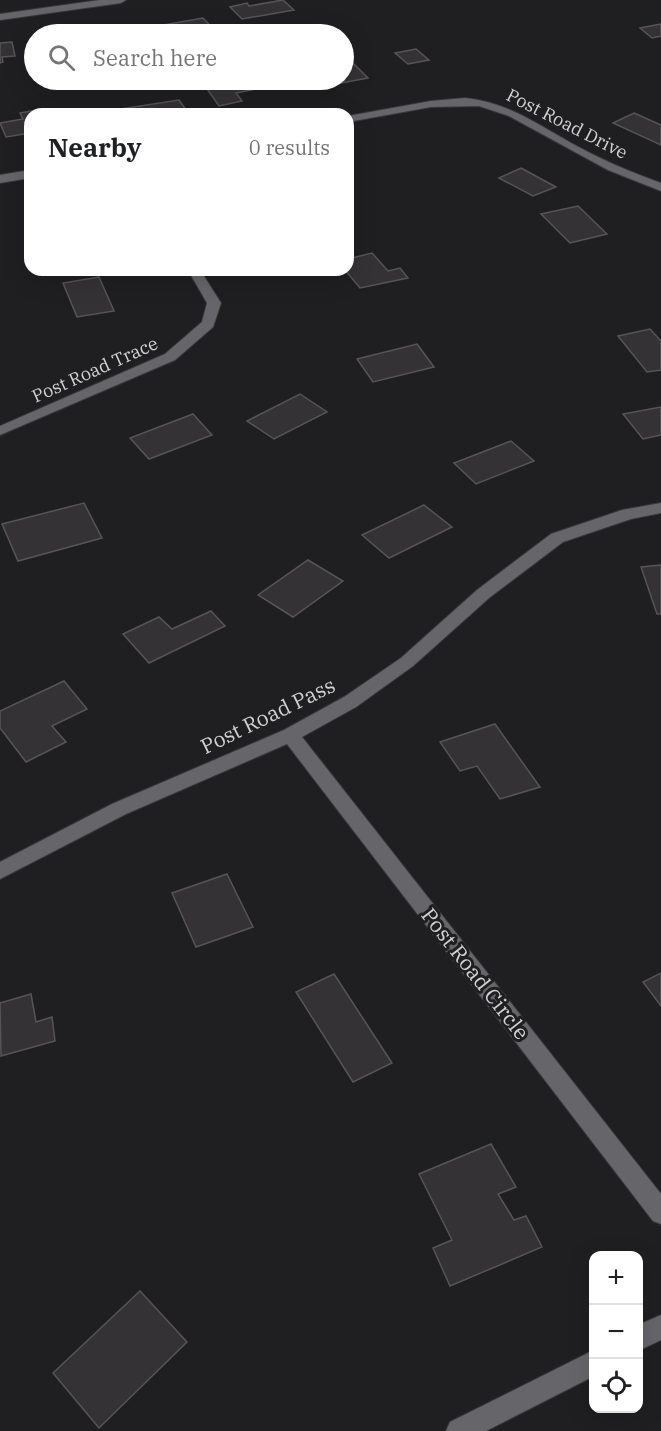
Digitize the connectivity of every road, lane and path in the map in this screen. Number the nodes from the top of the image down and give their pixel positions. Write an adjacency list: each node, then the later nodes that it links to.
1 (120, 0): 2 (street)
2 (0, 17)
3 (354, 118): 6 (street, Post Road Drive)
4 (24, 175): 5 (street)
5 (0, 179)
6 (661, 187)
7 (198, 276): 8 (street, Post Road Trace)
8 (0, 431)
9 (661, 508): 10 (street, Post Road Pass)
10 (290, 735): 11 (street, Post Road Pass); 12 (street, Post Road Circle)
11 (0, 871)
12 (661, 1213)
13 (661, 1327): 14 (street)
14 (643, 1337)
15 (589, 1365): 16 (street)
16 (459, 1431)

